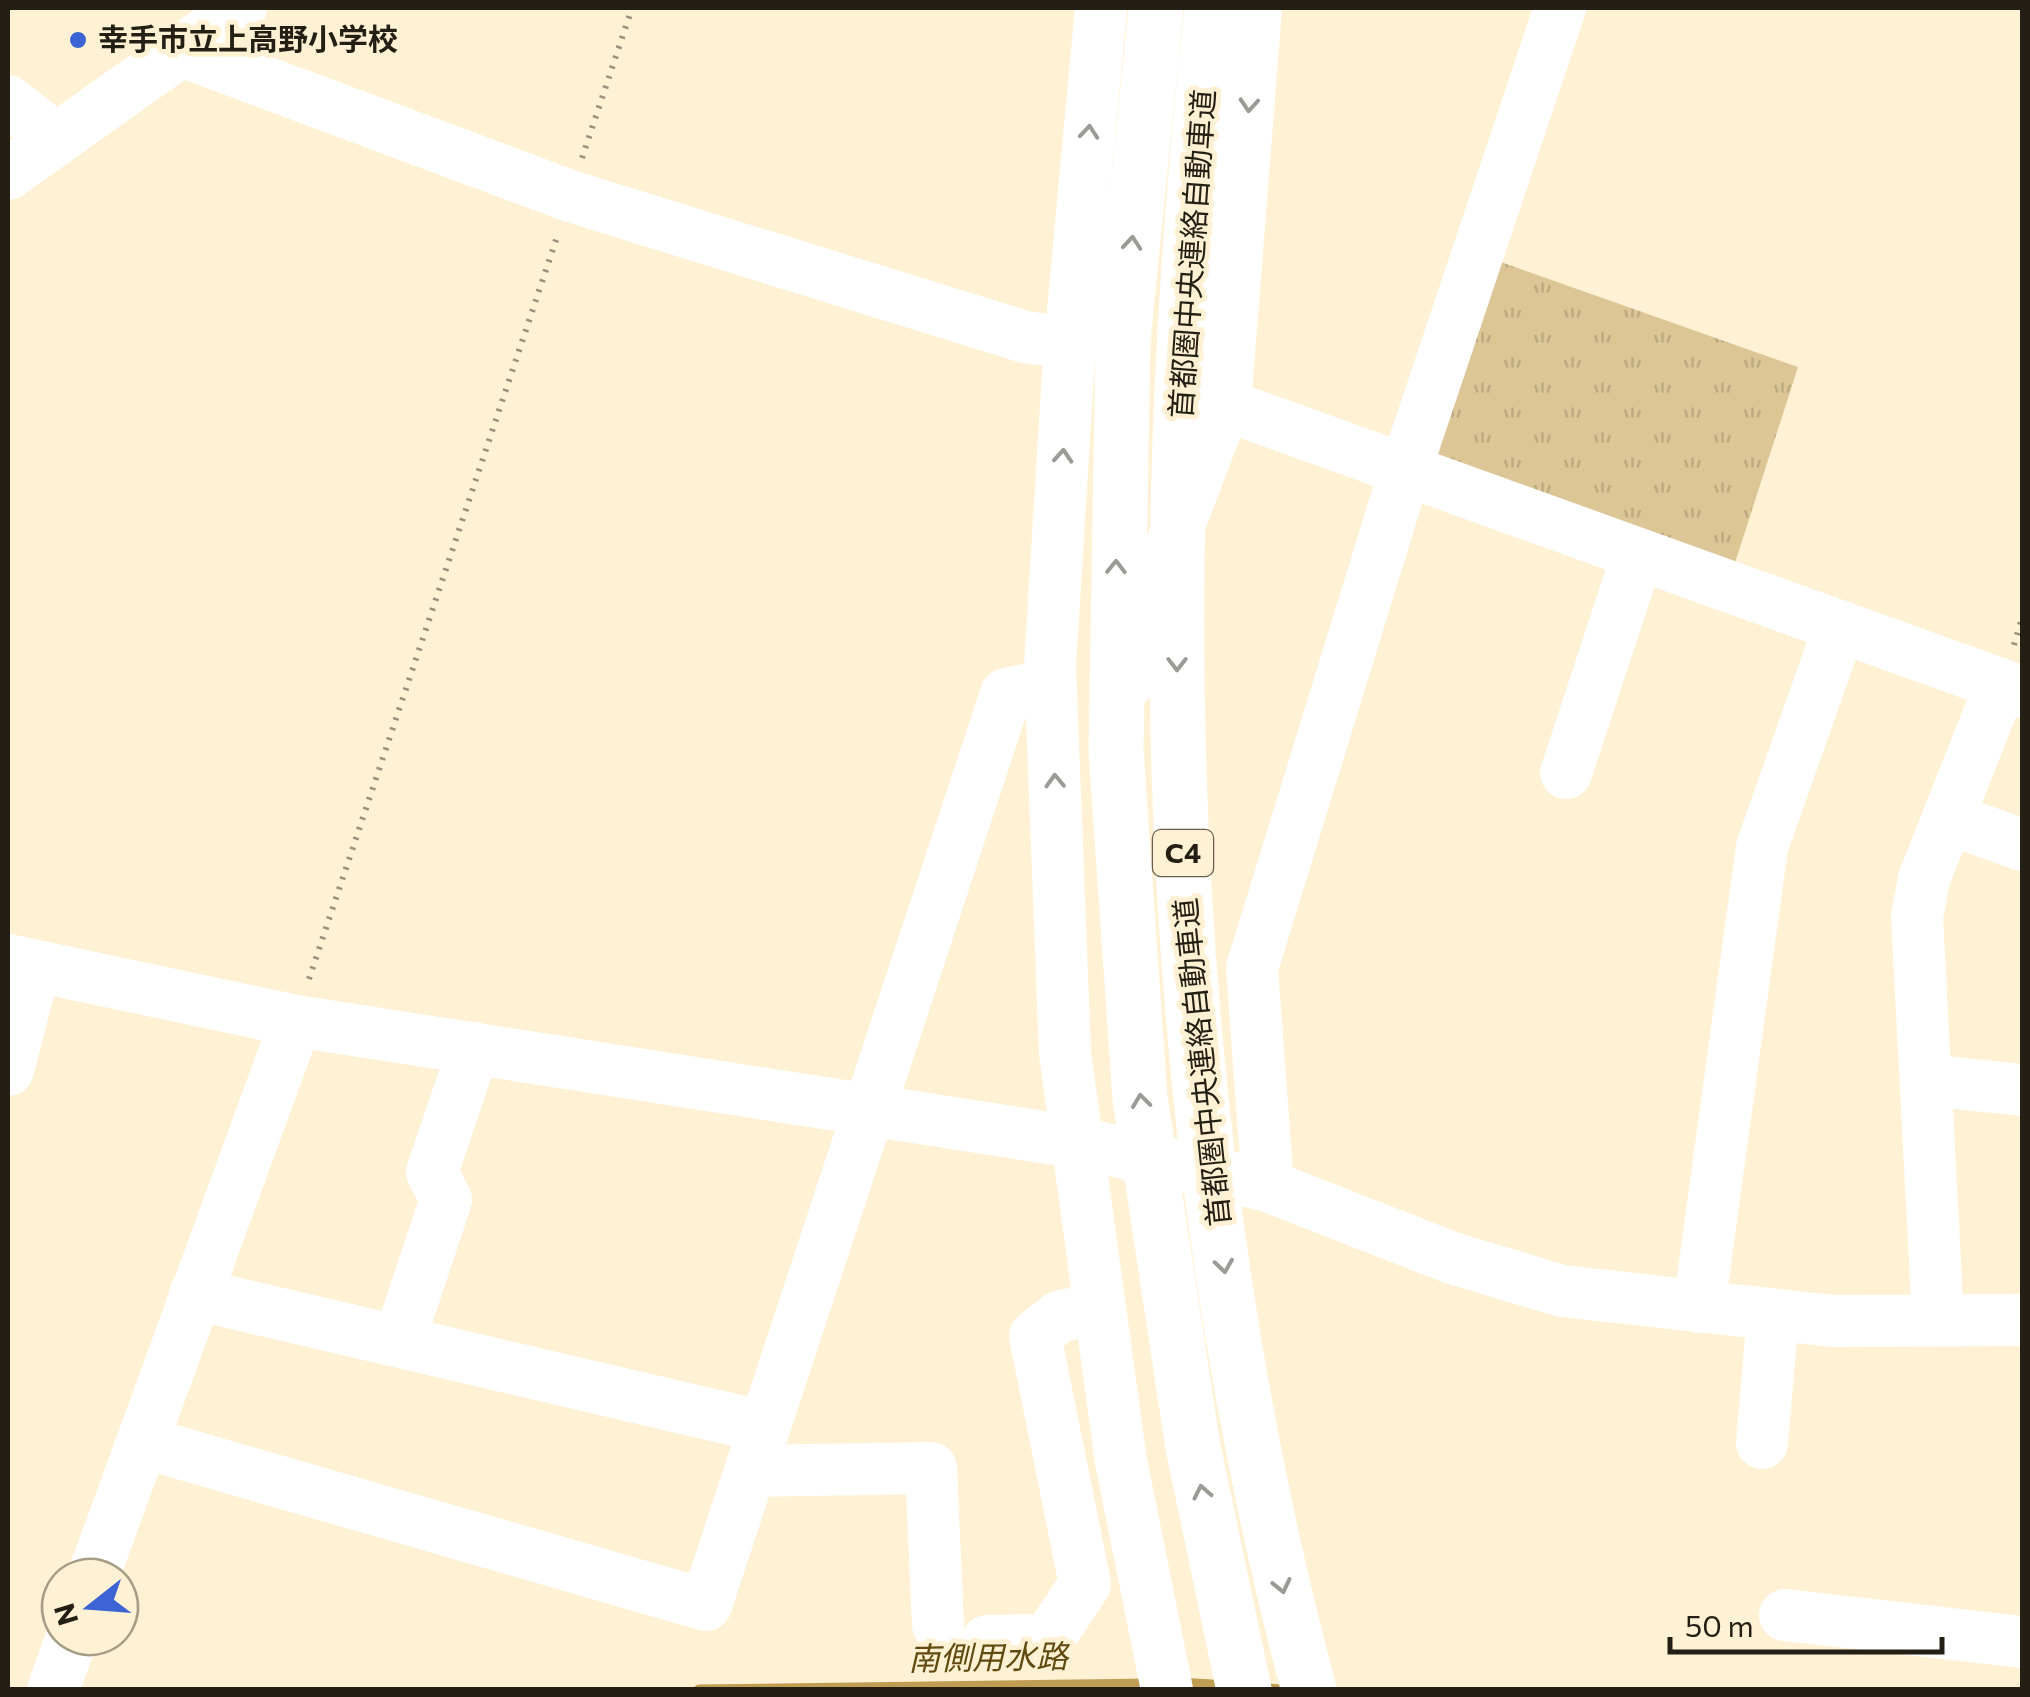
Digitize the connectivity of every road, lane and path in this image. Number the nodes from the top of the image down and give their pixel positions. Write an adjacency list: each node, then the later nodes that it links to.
1 (241, 8): 8 (street)
2 (632, 8): 12 (path)
3 (1101, 8): 13 (street, one-way to 3)
4 (1156, 8): 51 (highway, 首都圏中央連絡自動車道 / C4, one-way to 4)
5 (1212, 8): 52 (highway, 首都圏中央連絡自動車道 / C4, one-way to 52)
6 (1256, 8): 14 (street, one-way to 14)
7 (1560, 8): 15 (street)
8 (179, 50): 10 (street); 12 (street)
9 (8, 101): 10 (street)
10 (56, 139): 11 (street)
11 (8, 174)
12 (570, 196): 13 (street); 24 (path)
13 (1070, 343): 18 (street, one-way to 13)
14 (1225, 406): 15 (street); 26 (street)
15 (1405, 470): 16 (street); 32 (street)
16 (1638, 554): 17 (street); 20 (street)
17 (1840, 626): 19 (street); 34 (street)
18 (1051, 684): 26 (street, one-way to 18); 30 (street)
19 (2012, 688): 21 (street)
20 (1566, 774)
21 (1948, 818): 22 (street); 28 (street)
22 (2022, 845)
23 (21, 963): 24 (street); 27 (street)
24 (296, 1021): 25 (street); 33 (street)
25 (474, 1048): 30 (street); 39 (street)
26 (1064, 1053): 31 (street)
27 (8, 1070)
28 (1926, 1080): 29 (street); 37 (street)
29 (2022, 1090)
30 (868, 1110): 31 (street); 42 (street)
31 (1075, 1142): 32 (street); 35 (street)
32 (1268, 1186): 34 (street)
33 (195, 1294): 39 (street); 40 (street)
34 (1699, 1307): 36 (street)
35 (1098, 1309): 46 (street); 50 (street)
36 (1773, 1315): 37 (street); 41 (street)
37 (1938, 1319): 38 (street)
38 (2022, 1320)
39 (399, 1341): 42 (street)
40 (142, 1442): 42 (street); 43 (street)
41 (1762, 1443)
42 (757, 1449): 45 (street)
43 (100, 1557)
44 (1785, 1616): 47 (street)
45 (938, 1625)
46 (987, 1641)
47 (2022, 1642)
48 (65, 1657): 49 (street)
49 (53, 1690)
50 (1167, 1690)
51 (1244, 1690)
52 (1309, 1690)

